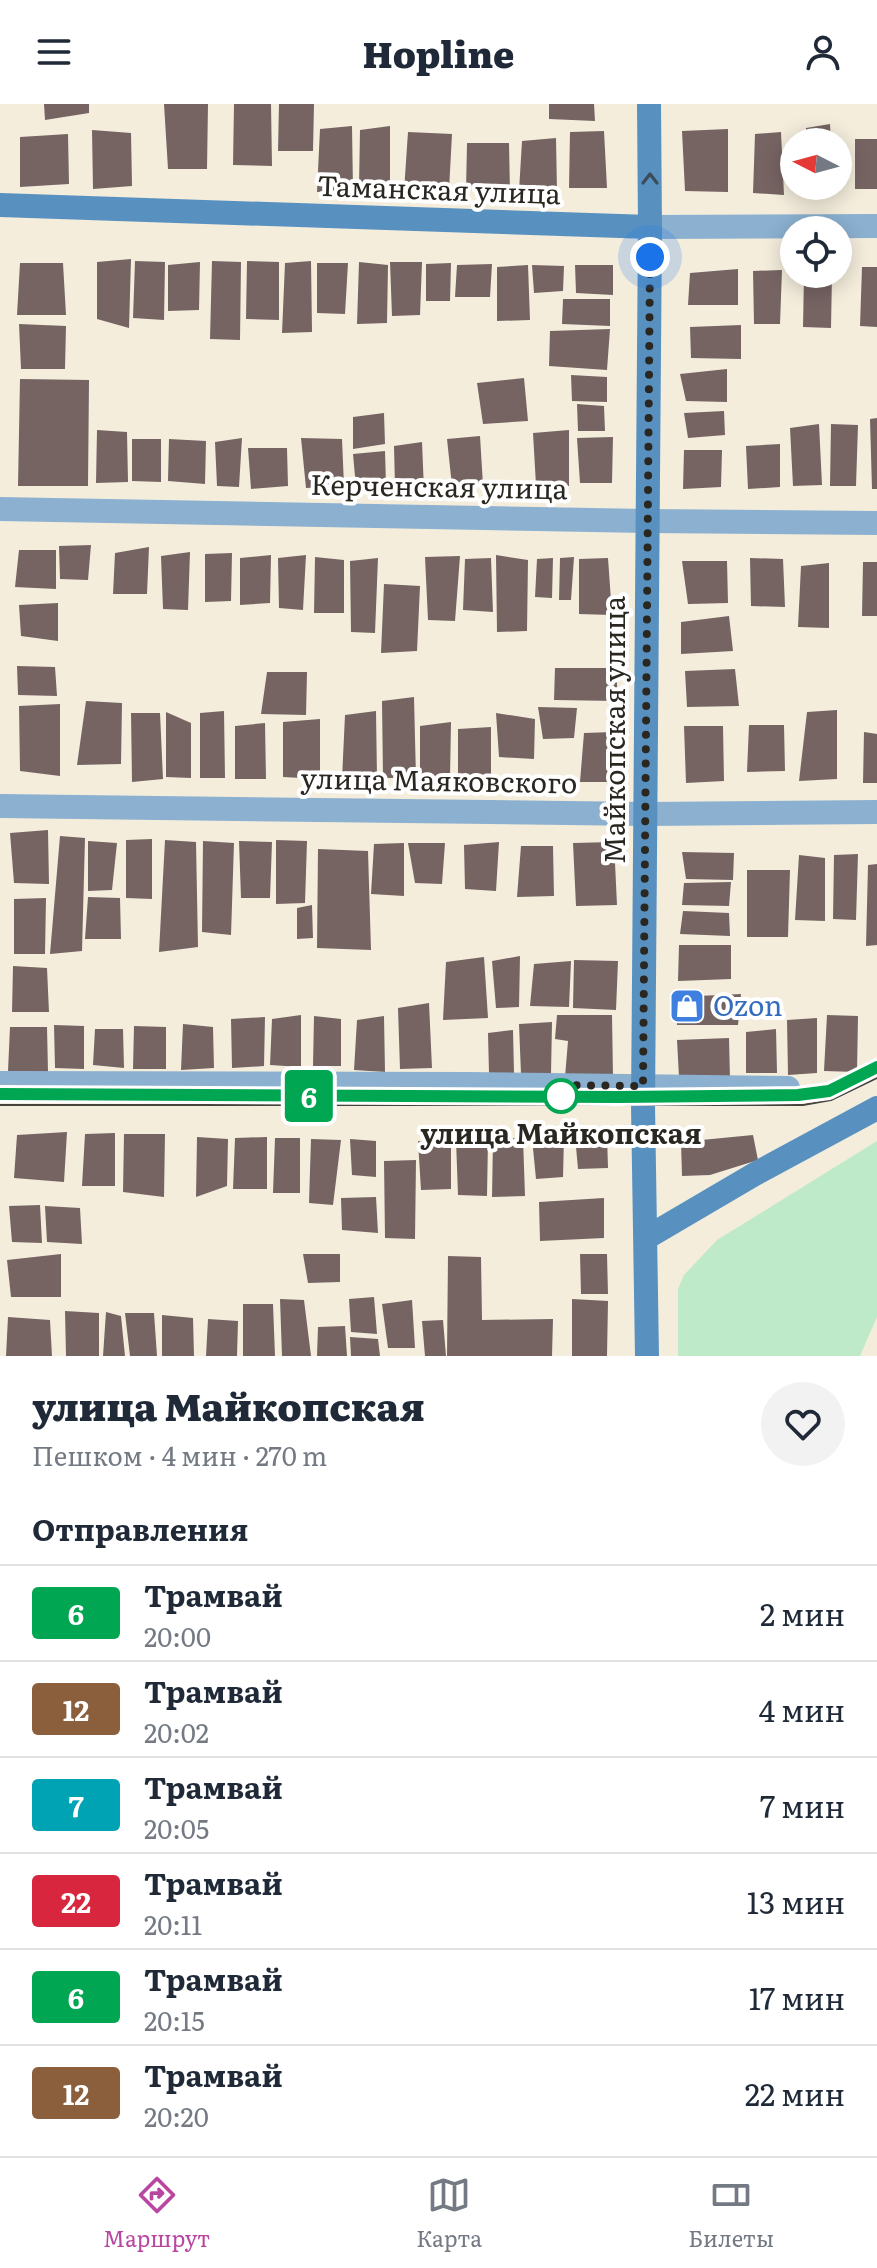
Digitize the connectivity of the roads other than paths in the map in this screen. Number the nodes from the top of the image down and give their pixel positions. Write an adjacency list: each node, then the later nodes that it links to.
1 (649, 104): 4 (street, Майкопская улица, one-way to 1)
2 (0, 205): 4 (street, Таманская улица)
3 (877, 226): 4 (street, Таманская улица)
4 (650, 227): 6 (street, Майкопская улица)
5 (0, 509): 6 (street, Керченская улица)
6 (647, 521): 7 (street, Керченская улица); 10 (street, Майкопская улица)
7 (877, 523)
8 (0, 806): 10 (street, улица Маяковского)
9 (877, 812): 10 (street, улица Маяковского)
10 (645, 814): 13 (street, Майкопская улица)
11 (0, 1083): 13 (street)
12 (788, 1088): 13 (street)
13 (643, 1091): 15 (street, Майкопская улица)
14 (877, 1108): 15 (street)
15 (646, 1238): 16 (street, Майкопская улица)
16 (647, 1356)

